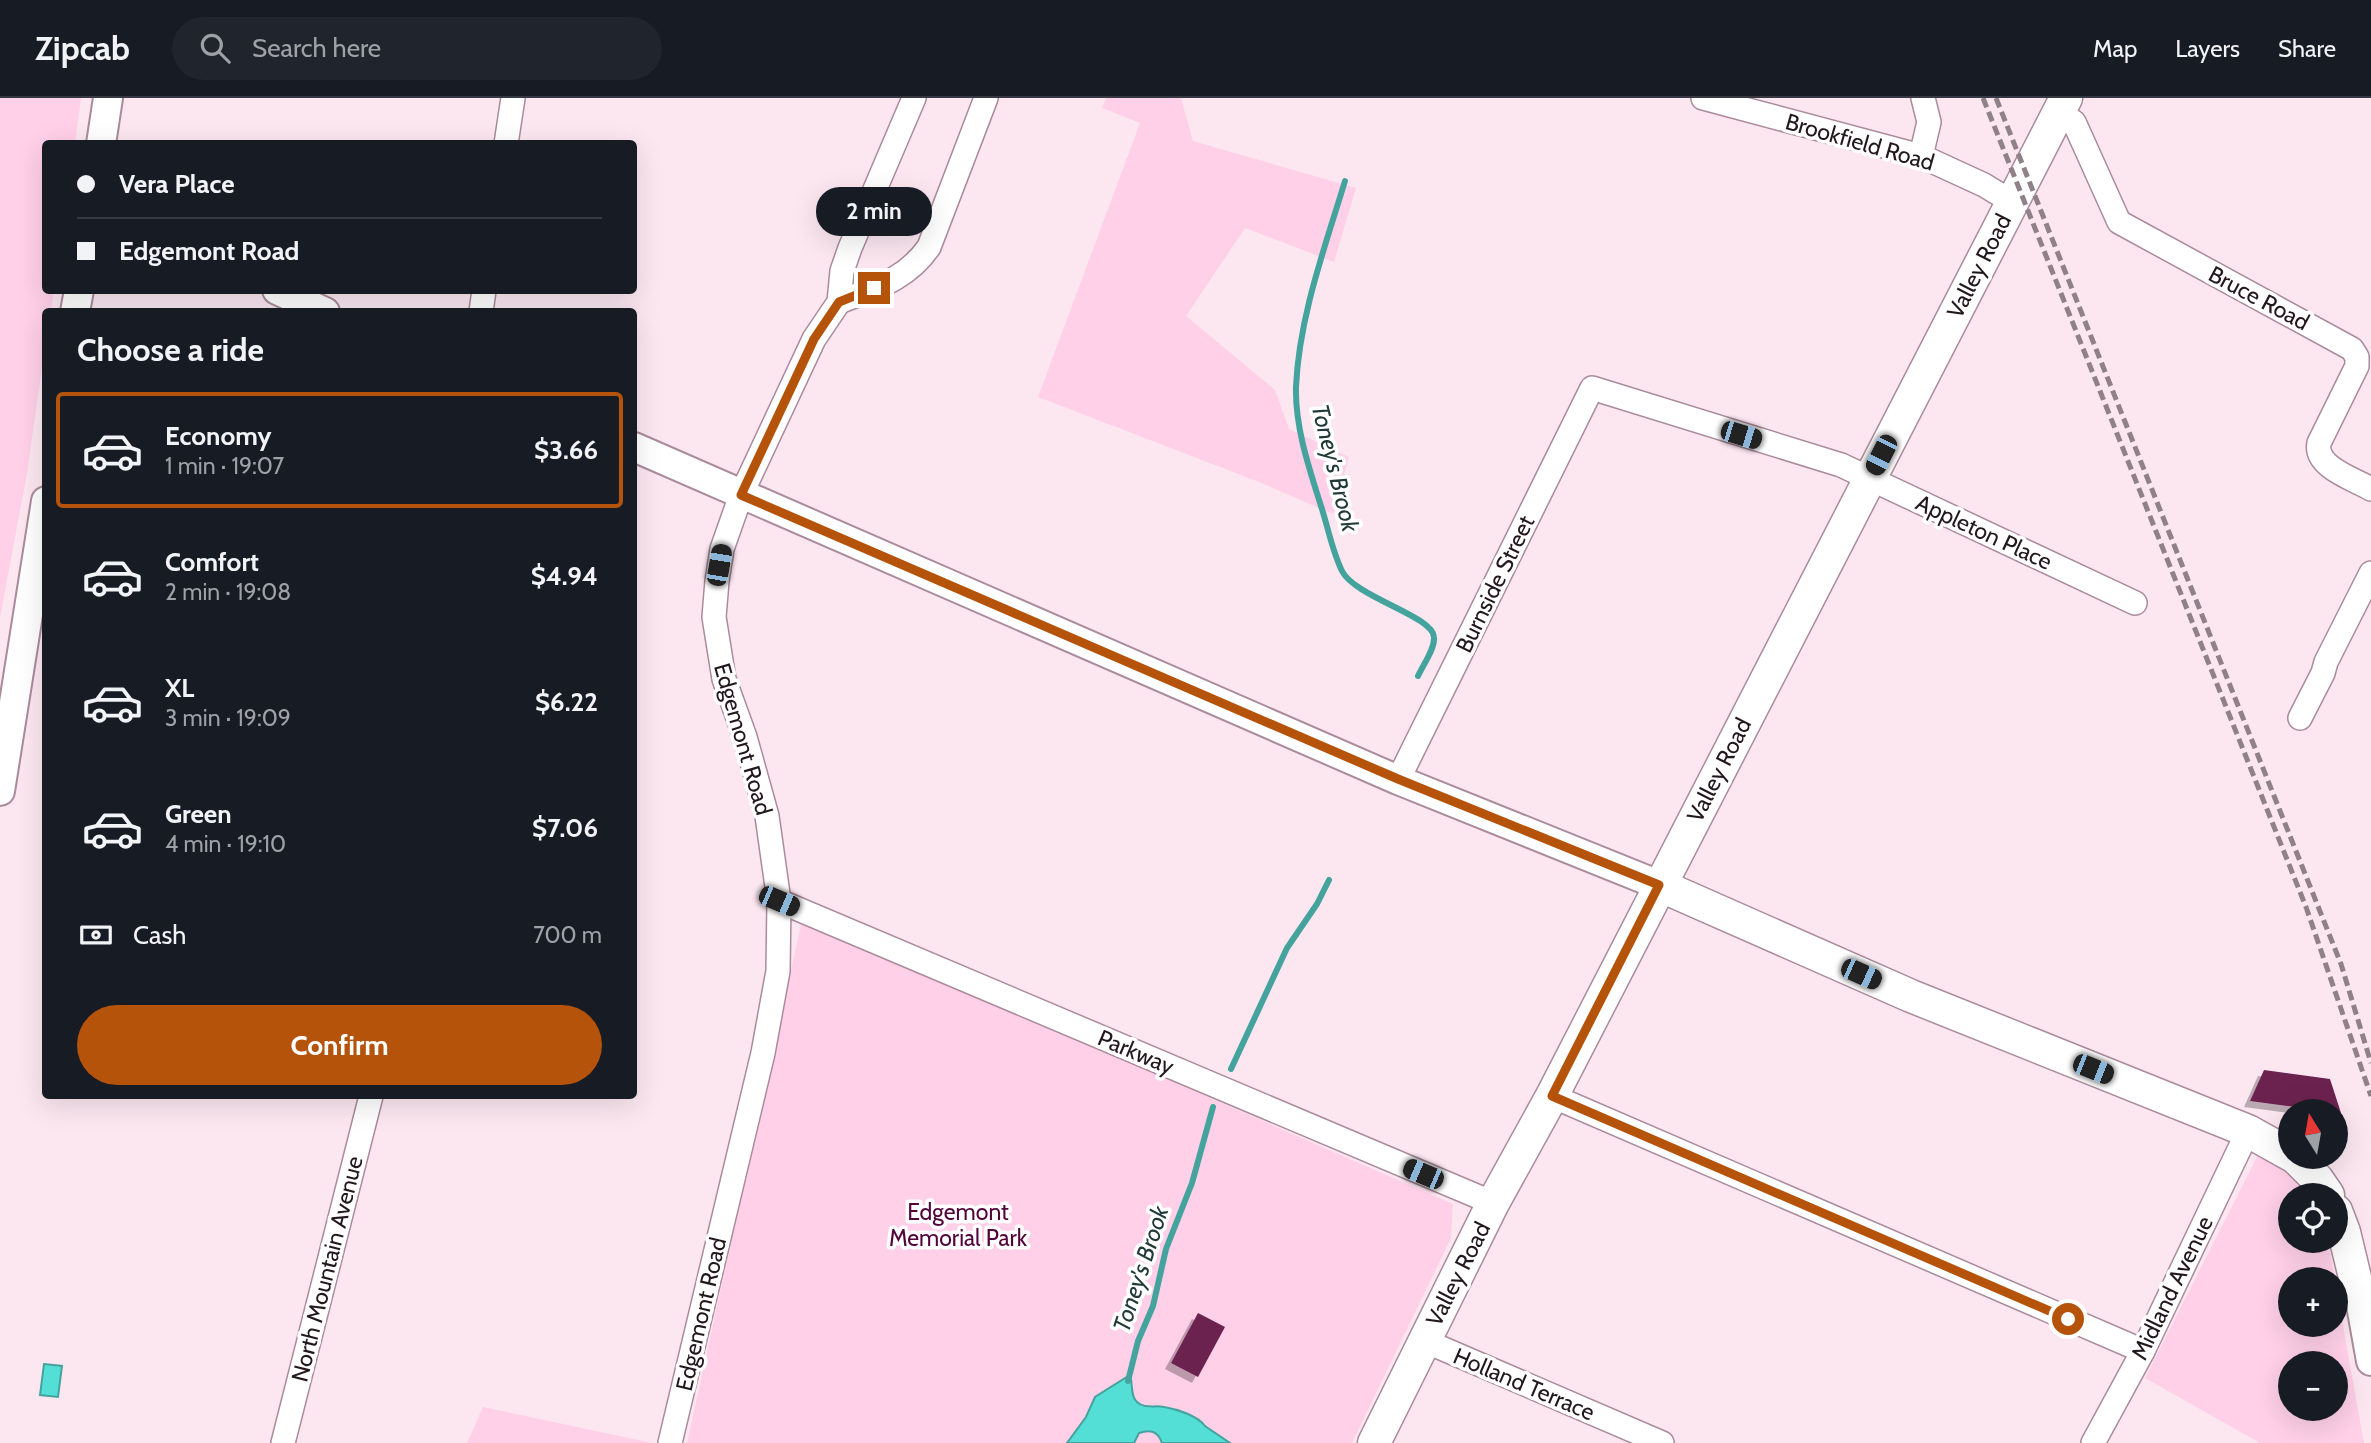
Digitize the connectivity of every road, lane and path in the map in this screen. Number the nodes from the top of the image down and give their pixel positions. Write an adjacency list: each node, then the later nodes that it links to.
1 (108, 98): 8 (street)
2 (513, 98): 9 (street)
3 (914, 98): 13 (street, Edgemont Road)
4 (986, 98): 13 (street)
5 (1703, 98): 10 (street, Brookfield Road)
6 (1923, 98): 10 (street)
7 (2062, 106): 11 (main road, Valley Road); 18 (street, Bruce Road)
8 (102, 140)
9 (507, 140)
10 (1921, 156): 11 (street, Brookfield Road)
11 (2012, 202): 17 (main road, Valley Road)
12 (286, 294): 14 (street)
13 (839, 302): 19 (street, Edgemont Road)
14 (316, 308)
15 (1592, 388): 17 (street, Appleton Place); 24 (street, Burnside Street)
16 (637, 448): 19 (street)
17 (1869, 478): 22 (street, Appleton Place); 26 (main road, Valley Road)
18 (2371, 489)
19 (741, 495): 24 (street); 27 (street, Edgemont Road)
20 (42, 526): 25 (street)
21 (2371, 573): 23 (street)
22 (2135, 603)
23 (2300, 718)
24 (1398, 779): 26 (street)
25 (0, 791)
26 (1659, 885): 28 (main road, Valley Road); 30 (main road)
27 (779, 901): 34 (street, Parkway); 41 (street, Edgemont Road)
28 (1552, 1096): 34 (main road, Valley Road); 38 (street)
29 (370, 1099): 40 (street, North Mountain Avenue)
30 (2248, 1131): 31 (main road); 38 (street, Midland Avenue)
31 (2278, 1148)
32 (2307, 1169): 33 (main road)
33 (2320, 1183)
34 (1493, 1203): 37 (main road, Valley Road)
35 (2348, 1243): 36 (main road)
36 (2365, 1292): 39 (street)
37 (1425, 1341): 42 (main road, Valley Road); 43 (street, Holland Terrace)
38 (2143, 1352): 44 (street, Midland Avenue)
39 (2371, 1361)
40 (283, 1443)
41 (670, 1443)
42 (1374, 1443)
43 (1662, 1443)
44 (2094, 1443)

